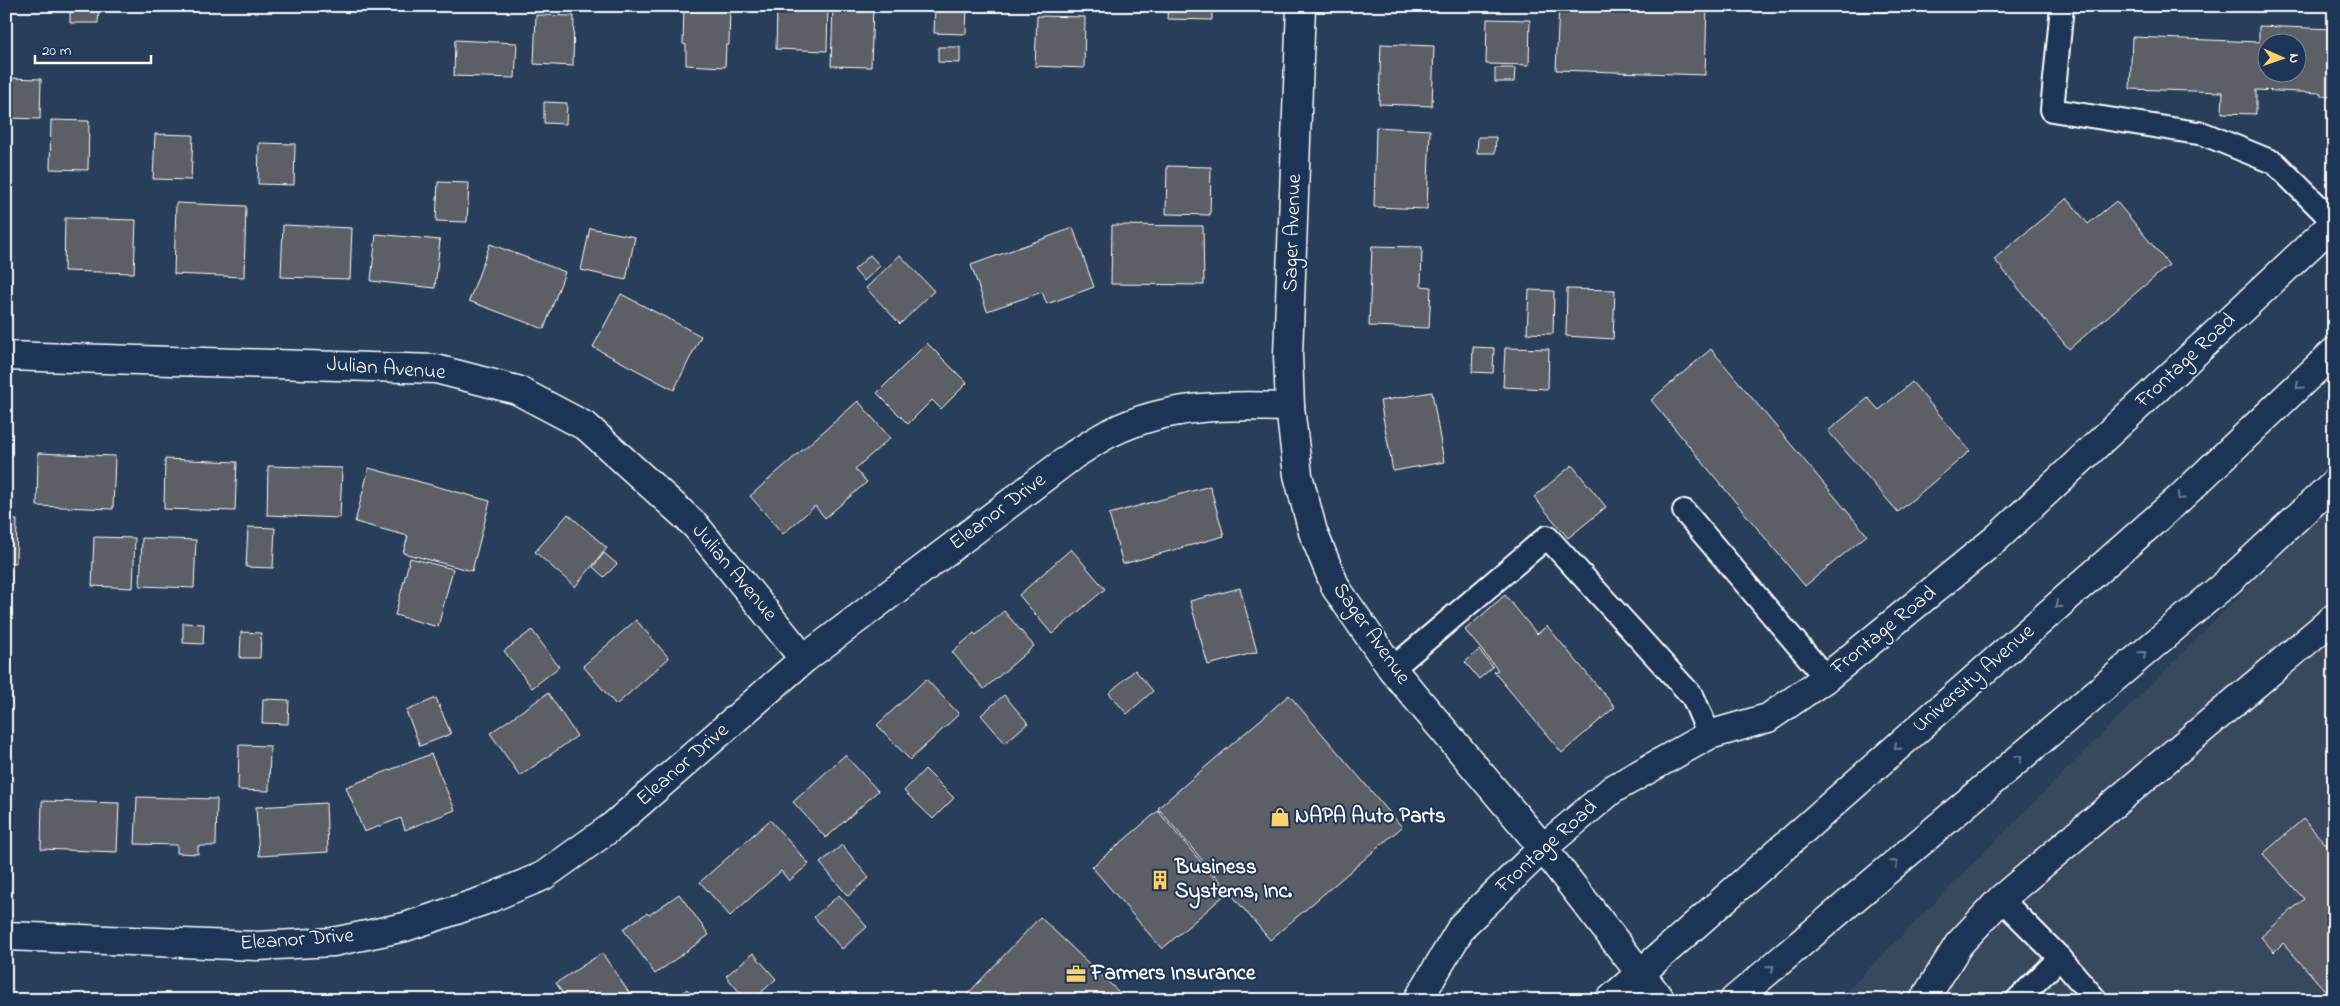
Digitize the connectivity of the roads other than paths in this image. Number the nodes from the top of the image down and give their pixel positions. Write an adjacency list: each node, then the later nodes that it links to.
1 (1300, 6): 6 (street, Sager Avenue)
2 (2062, 6): 3 (lane)
3 (2334, 223): 12 (street, Frontage Road)
4 (2334, 352): 18 (street, University Avenue, one-way to 18)
5 (6, 356): 10 (street, Julian Avenue)
6 (1290, 407): 10 (street, Eleanor Drive); 11 (street, Sager Avenue)
7 (2334, 483): 22 (street, one-way to 7)
8 (1684, 511): 12 (lane)
9 (2334, 618): 15 (street)
10 (804, 659): 16 (street, Eleanor Drive)
11 (1392, 669): 13 (lane); 14 (street, Sager Avenue)
12 (1826, 678): 13 (street, Frontage Road)
13 (1709, 735): 14 (street, Frontage Road)
14 (1543, 848): 18 (street, Sager Avenue); 19 (street, Frontage Road)
15 (2001, 899): 17 (lane); 23 (street)
16 (6, 936)
17 (2067, 966): 24 (lane); 25 (lane); 26 (lane)
18 (1640, 975): 20 (street, University Avenue); 21 (street, Sager Avenue)
19 (1418, 1000)
20 (1610, 1000)
21 (1661, 1000)
22 (1734, 1000)
23 (1924, 1000)
24 (2017, 1000)
25 (2070, 1000)
26 (2096, 1000)

